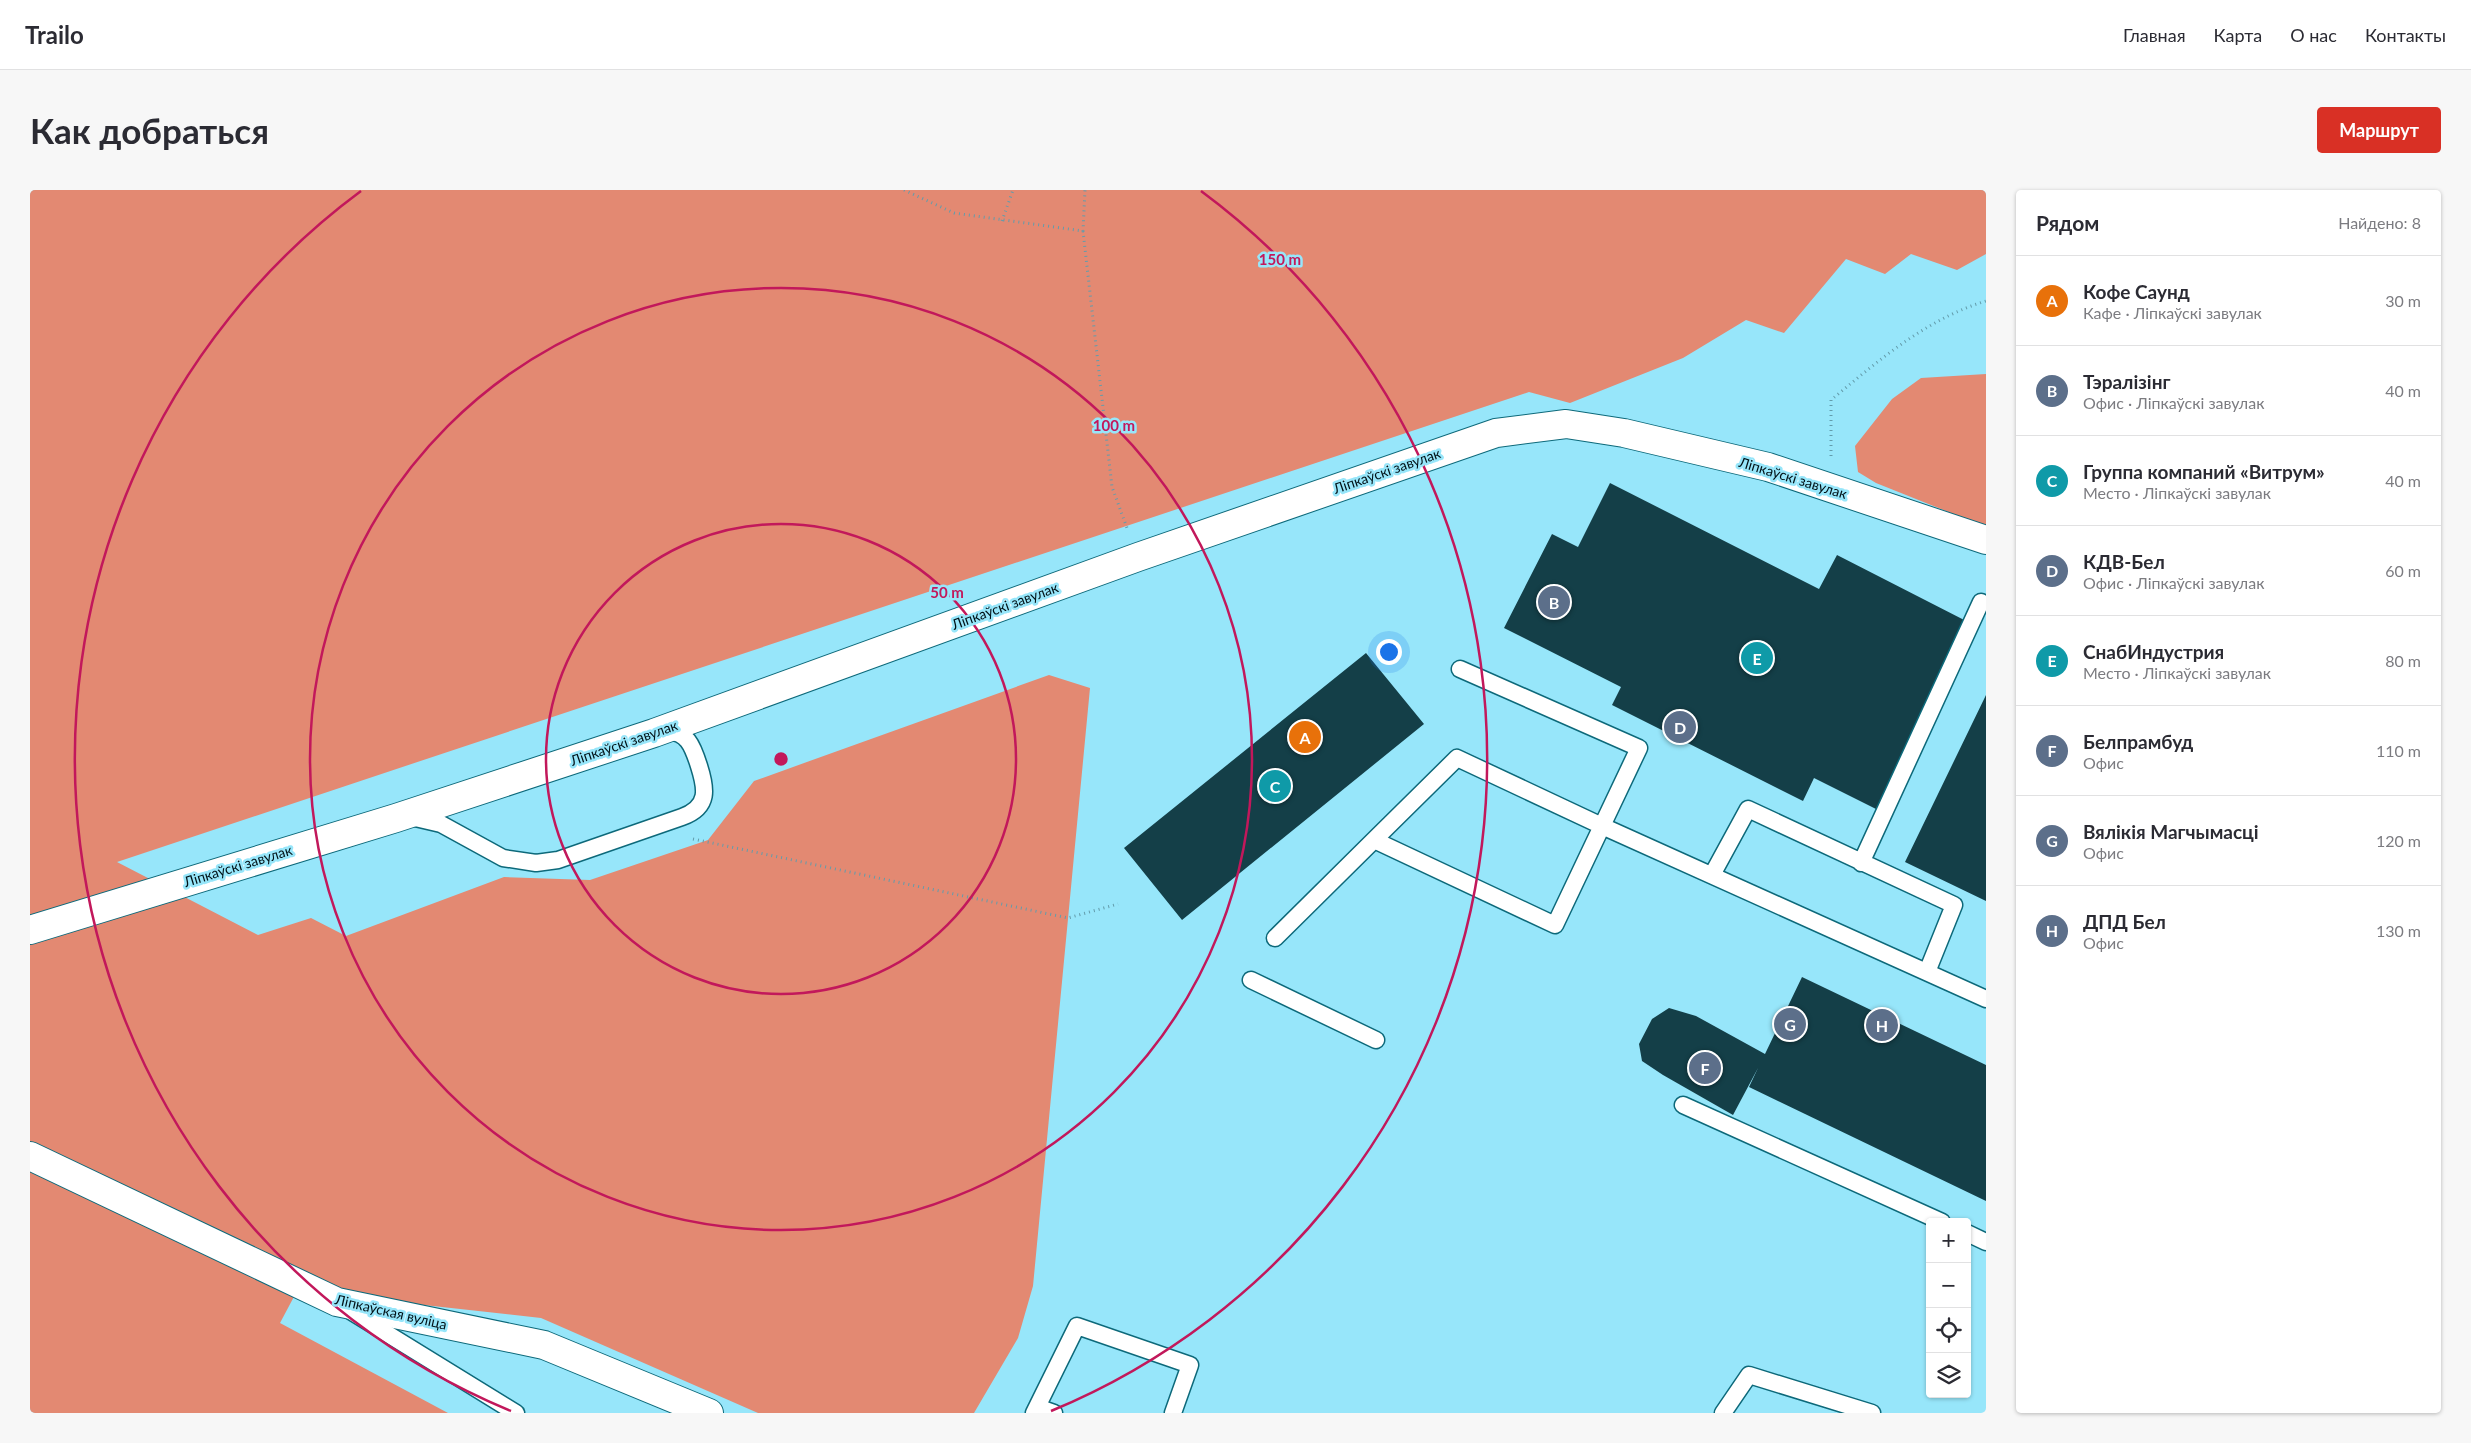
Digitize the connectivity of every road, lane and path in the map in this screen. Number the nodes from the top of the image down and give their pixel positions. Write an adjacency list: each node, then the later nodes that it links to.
1 (904, 190): 4 (path)
2 (1013, 190): 4 (path)
3 (1085, 190): 5 (path)
4 (1002, 221): 5 (path)
5 (1083, 231): 9 (path)
6 (1986, 301): 7 (path)
7 (1831, 489): 8 (street, Ліпкаўскі завулак); 9 (street, Ліпкаўскі завулак)
8 (1986, 540)
9 (1138, 558): 12 (street, Ліпкаўскі завулак)
10 (1981, 602): 17 (lane)
11 (1460, 670): 14 (lane)
12 (654, 733): 13 (street, Ліпкаўскі завулак); 13 (lane)
13 (396, 818): 20 (street, Ліпкаўскі завулак)
14 (1602, 826): 16 (lane); 16 (lane); 18 (lane)
15 (688, 838): 19 (path)
16 (1374, 840): 21 (lane)
17 (1861, 863): 18 (lane); 22 (lane)
18 (1712, 875): 22 (lane)
19 (1118, 904)
20 (30, 930)
21 (1275, 938)
22 (1927, 972): 24 (lane)
23 (1251, 980): 25 (lane)
24 (1986, 999)
25 (1376, 1040)
26 (1683, 1105): 28 (lane)
27 (30, 1156): 31 (street, Ліпкаўская вуліца)
28 (1933, 1218)
29 (1971, 1235): 30 (lane)
30 (1986, 1242)
31 (337, 1302): 33 (lane); 34 (street, Ліпкаўская вуліца)
32 (1036, 1410): 35 (lane); 36 (lane)
33 (516, 1413)
34 (709, 1413)
35 (1054, 1413)
36 (1173, 1413)
37 (1723, 1413): 38 (lane)
38 (1872, 1413)

